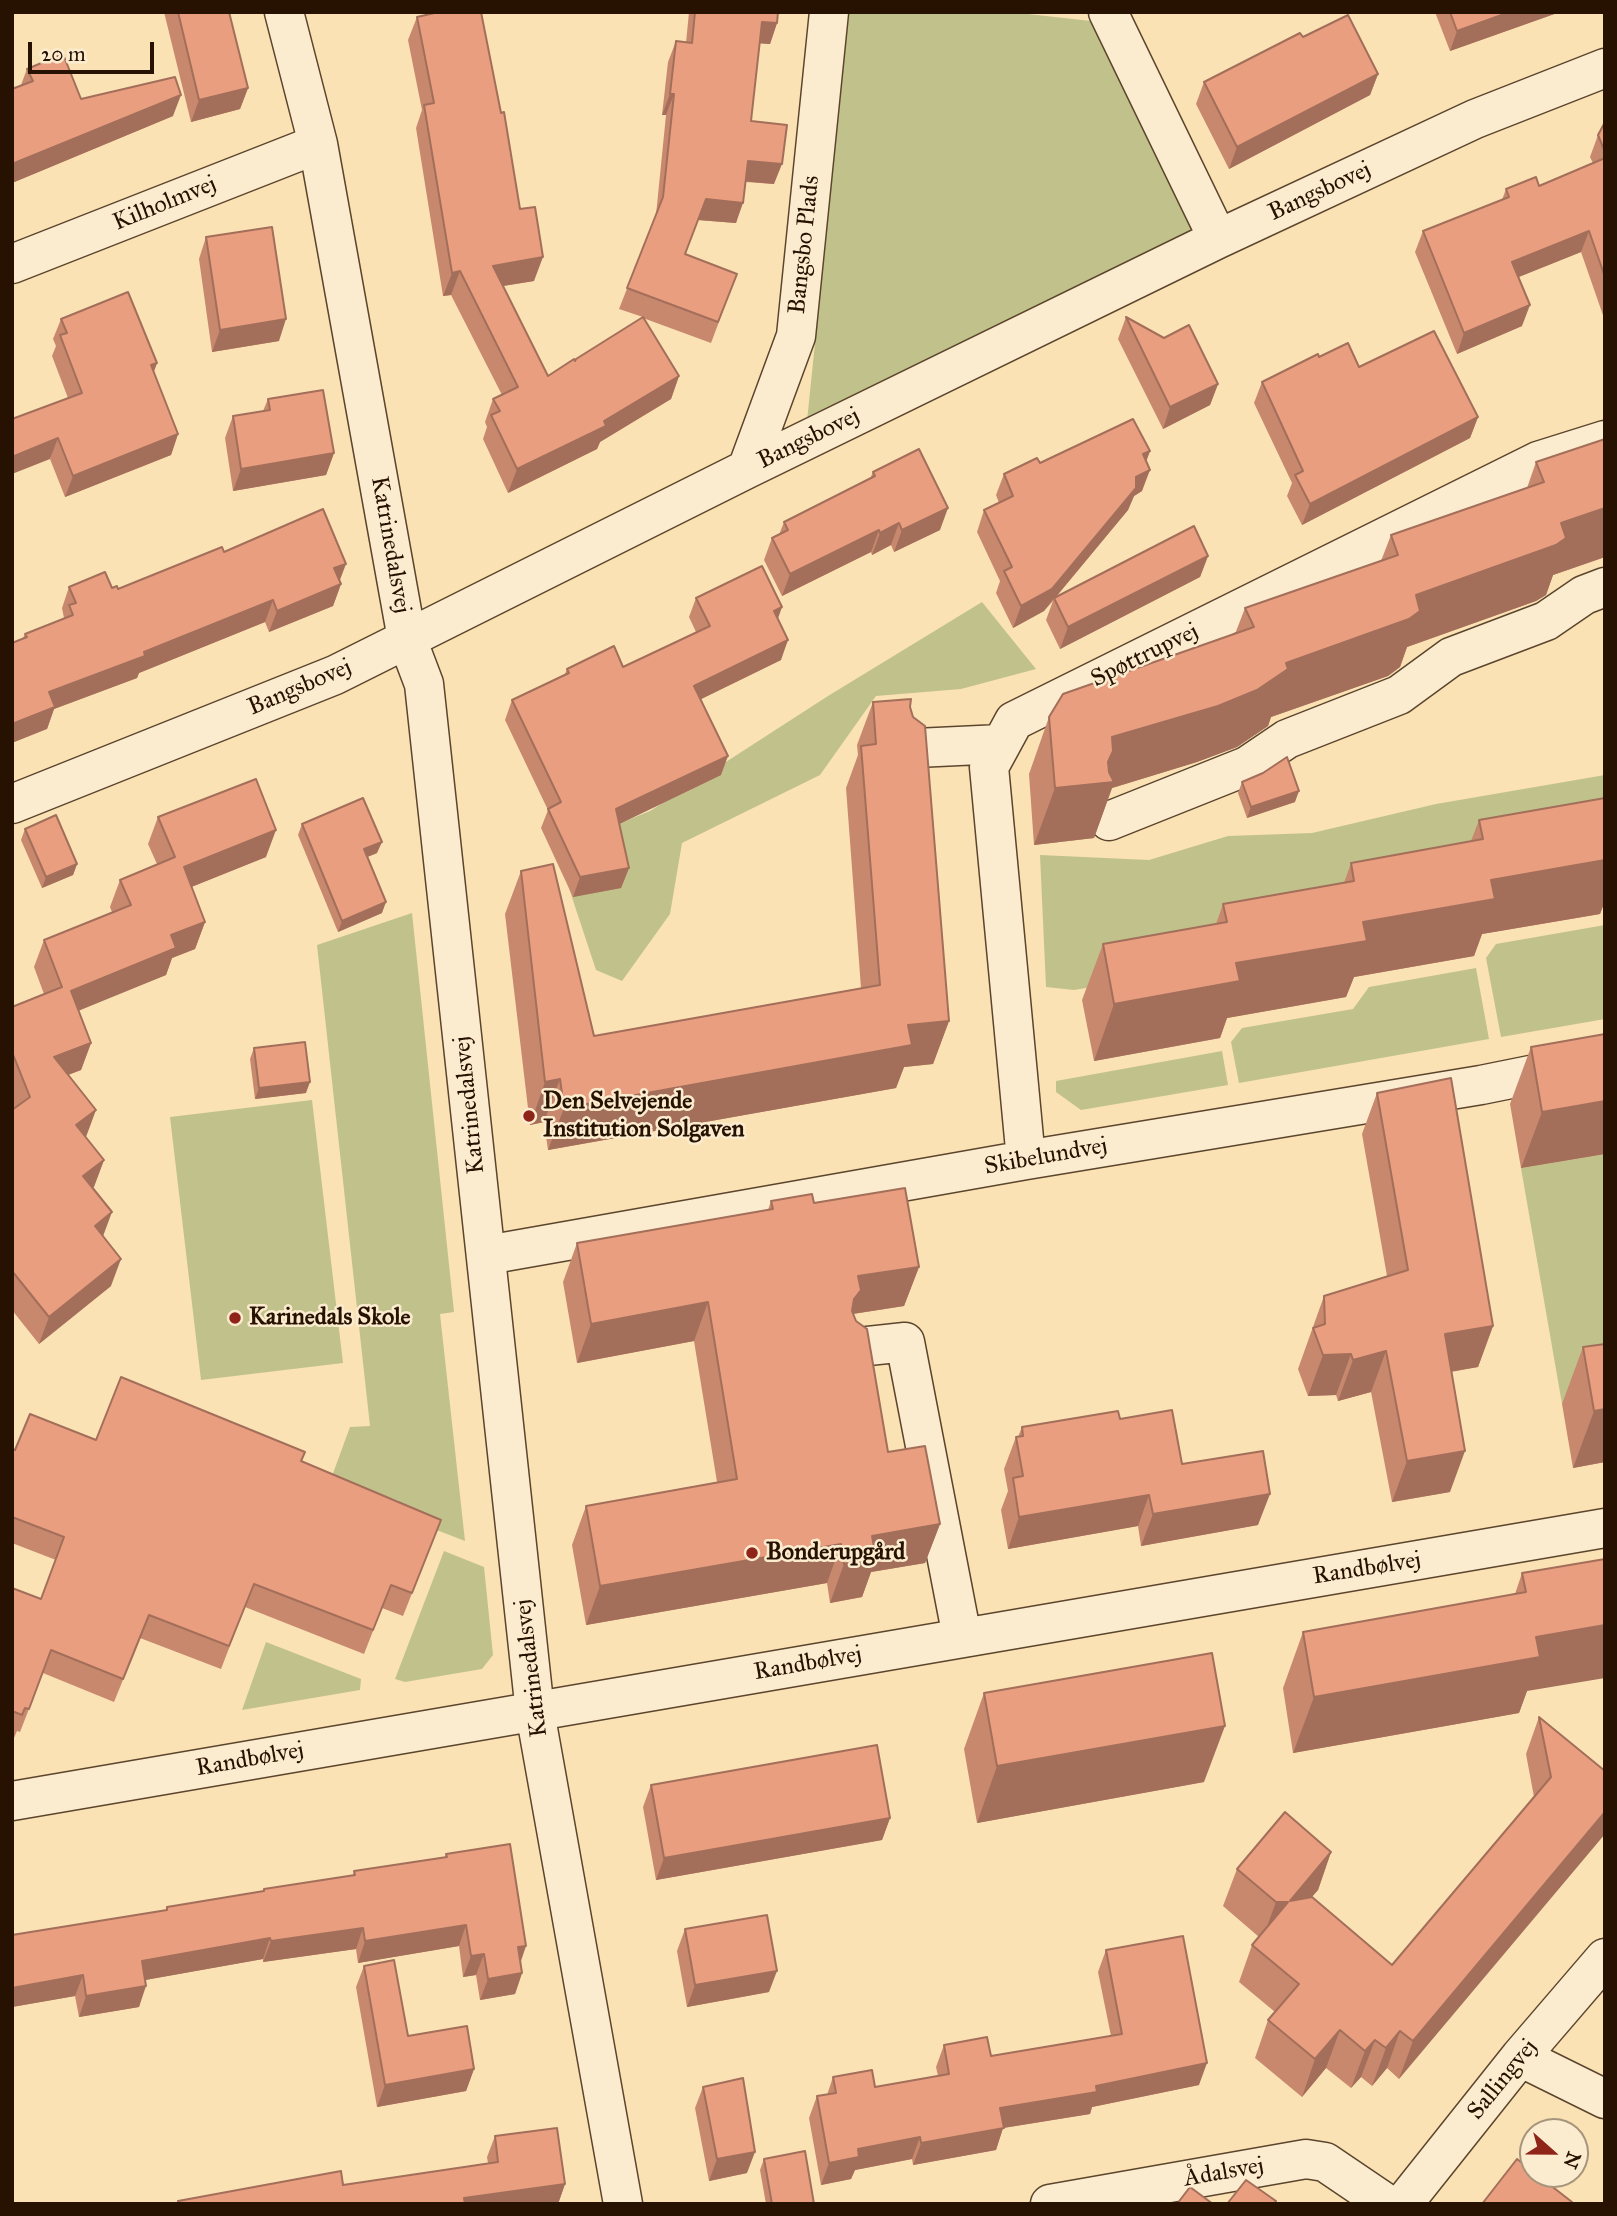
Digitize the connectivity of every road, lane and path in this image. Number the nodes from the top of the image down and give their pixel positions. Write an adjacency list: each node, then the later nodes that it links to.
1 (284, 12): 5 (street, Katrinedalsvej)
2 (829, 12): 9 (street, Bangsbo Plads)
3 (1108, 12): 6 (street)
4 (1605, 68): 6 (street, Bangsbovej)
5 (318, 144): 7 (street, Kilholmvej); 11 (street, Katrinedalsvej)
6 (1218, 239): 9 (street, Bangsbovej)
7 (12, 264)
8 (1605, 440): 12 (street, Spøttrupvej)
9 (747, 469): 11 (street, Bangsbovej)
10 (1605, 586): 15 (street)
11 (407, 639): 14 (street, Bangsbovej); 18 (street, Katrinedalsvej)
12 (1001, 744): 13 (street); 17 (street, Spøttrupvej)
13 (916, 748)
14 (12, 804)
15 (1109, 821)
16 (1605, 1060): 17 (street, Skibelundvej)
17 (1026, 1160): 18 (street, Skibelundvej)
18 (486, 1255): 22 (street, Katrinedalsvej)
19 (859, 1347): 21 (street)
20 (1605, 1528): 21 (street, Randbølvej)
21 (961, 1637): 22 (street, Randbølvej)
22 (535, 1712): 23 (street, Randbølvej); 27 (street, Katrinedalsvej)
23 (12, 1801)
24 (1605, 1958): 25 (street, Sallingvej)
25 (1520, 2057): 26 (street); 30 (street, Sallingvej)
26 (1605, 2099)
27 (622, 2204)
28 (1050, 2204): 29 (street, Ådalsvej)
29 (1387, 2204)
30 (1403, 2204)

